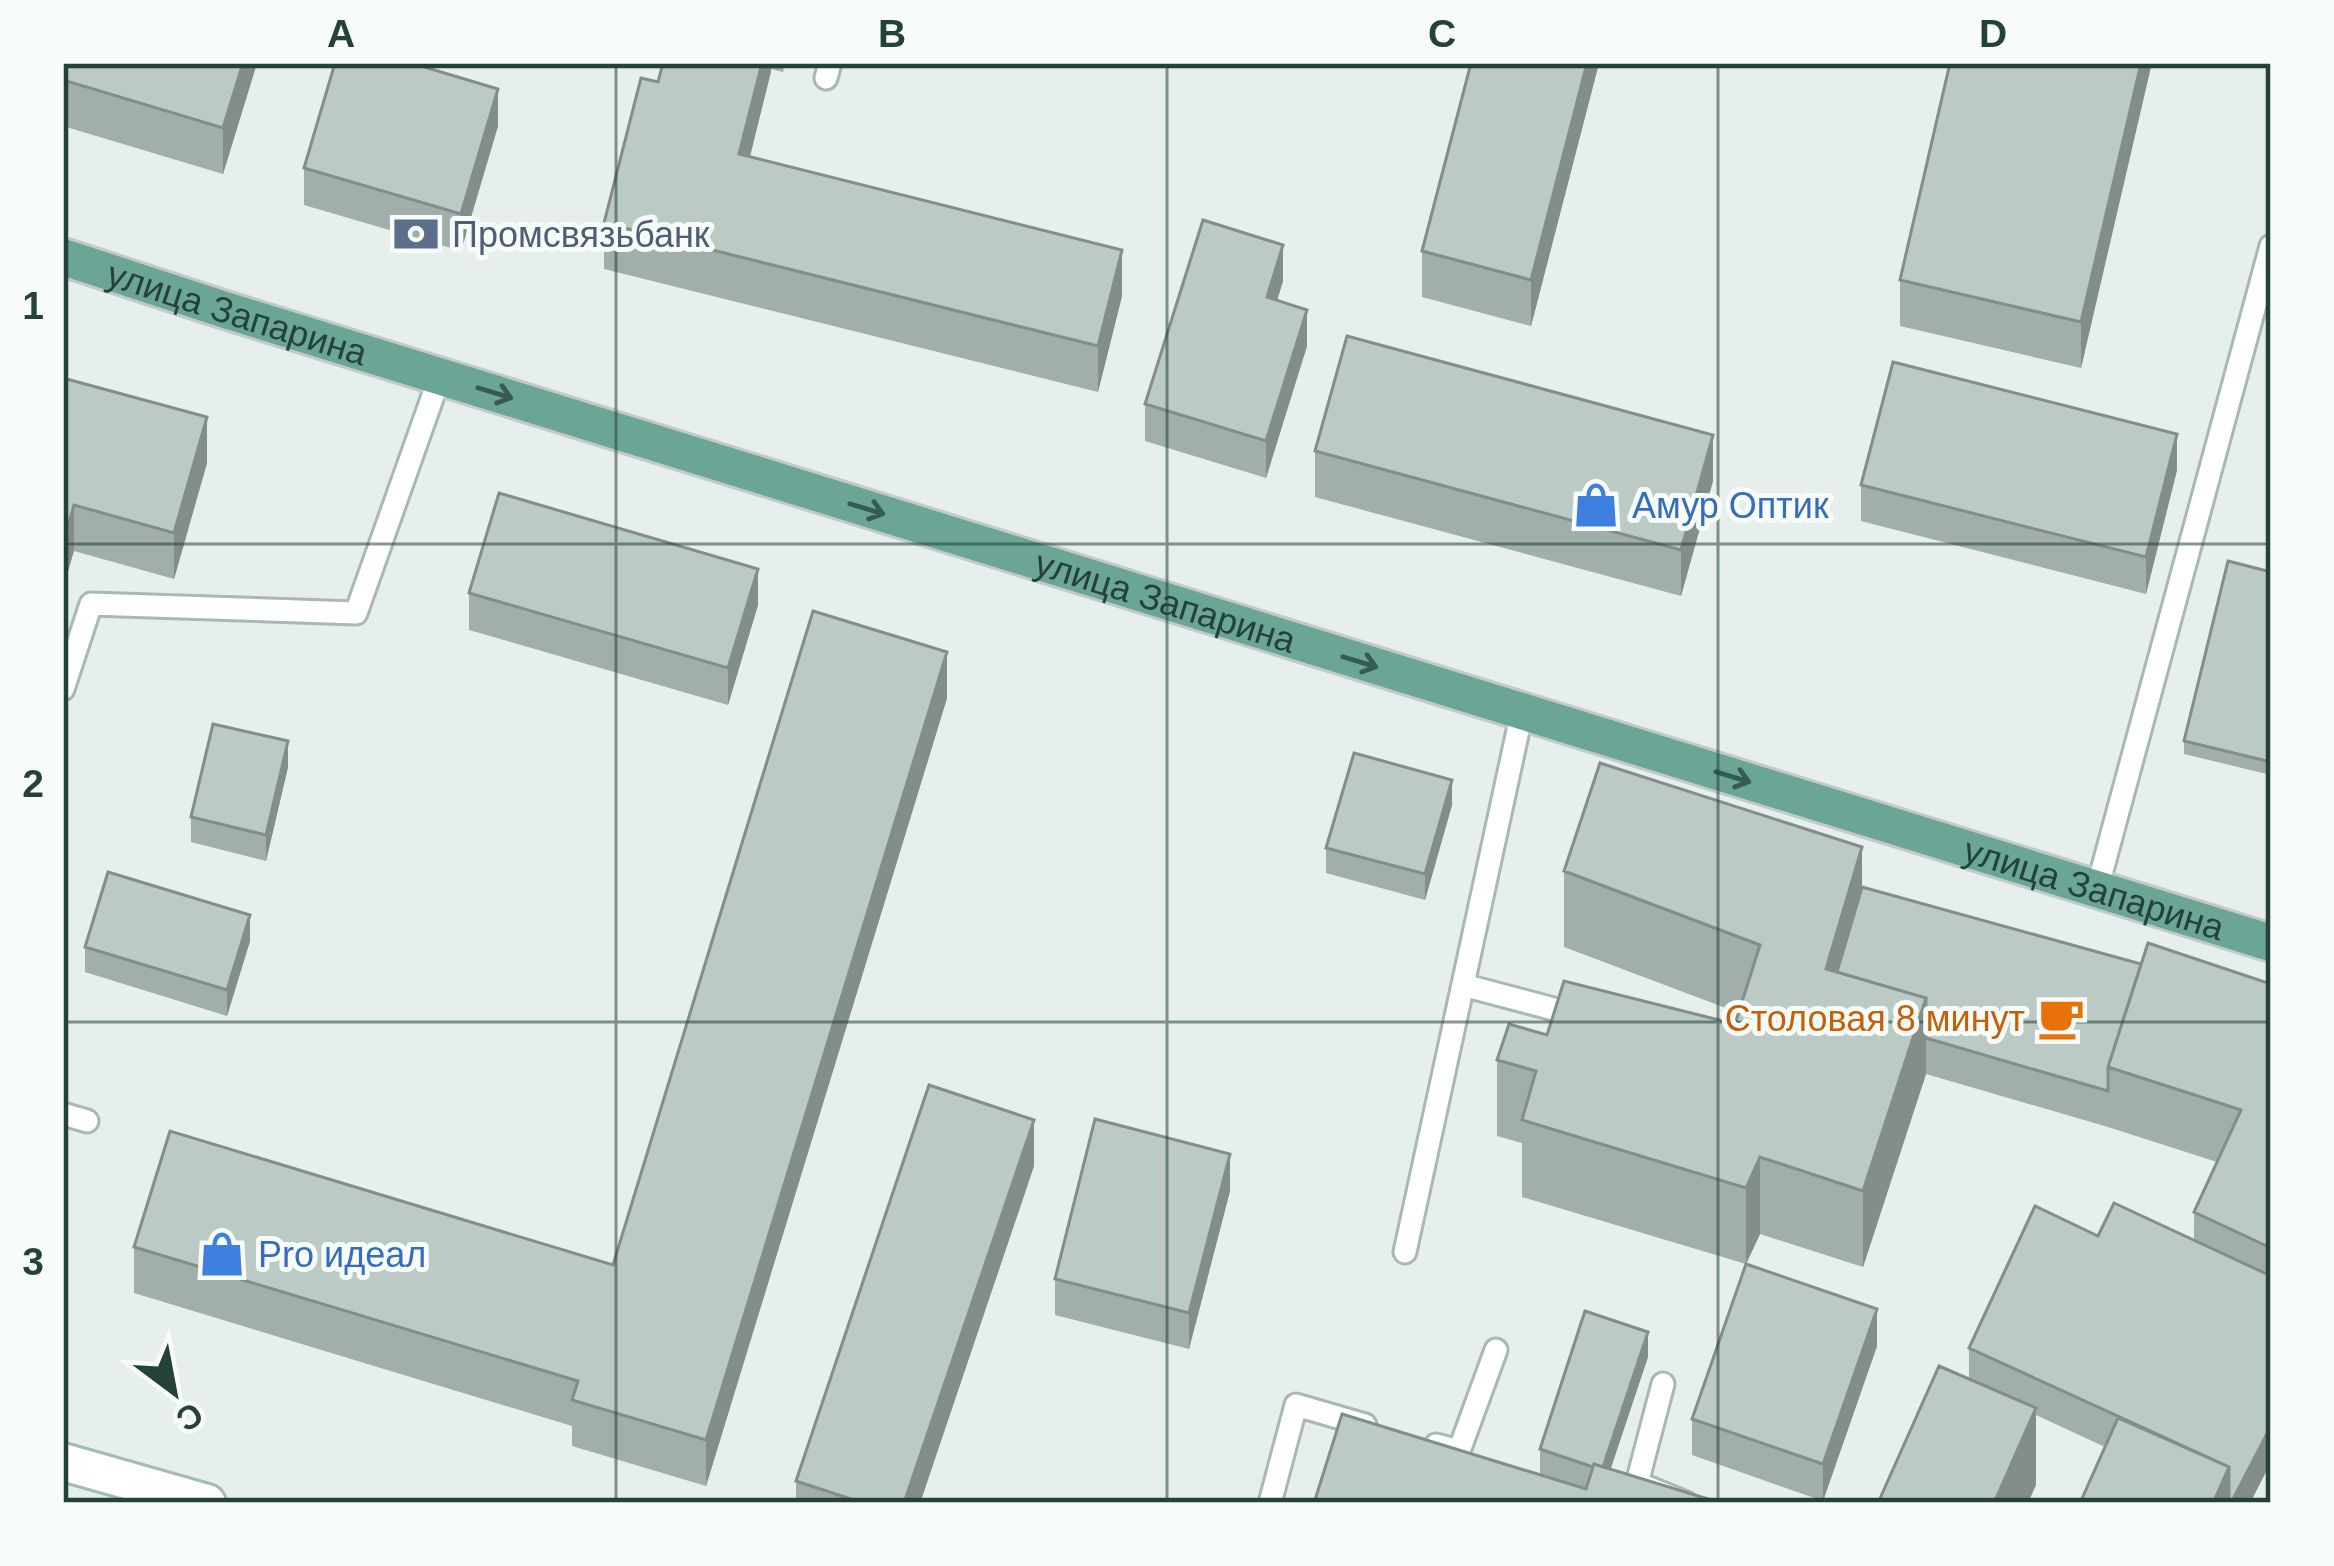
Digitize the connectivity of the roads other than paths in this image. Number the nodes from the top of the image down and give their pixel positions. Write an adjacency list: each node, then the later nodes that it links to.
1 (2271, 247): 6 (lane)
2 (63, 257): 3 (main road, улица Запарина)
3 (440, 376): 4 (lane); 5 (main road, улица Запарина, one-way to 5)
4 (63, 689)
5 (1522, 712): 6 (main road, улица Запарина, one-way to 6); 8 (lane)
6 (2096, 890): 7 (main road, улица Запарина)
7 (2271, 943)
8 (1463, 985): 9 (lane); 12 (lane)
9 (1594, 1020)
10 (63, 1114): 11 (lane)
11 (87, 1121)
12 (1405, 1252)
13 (1496, 1350): 16 (lane)
14 (1663, 1384): 20 (lane)
15 (1377, 1428): 19 (lane)
16 (1418, 1440)
17 (63, 1462): 18 (street)
18 (208, 1503)
19 (1270, 1503)
20 (1686, 1503)

